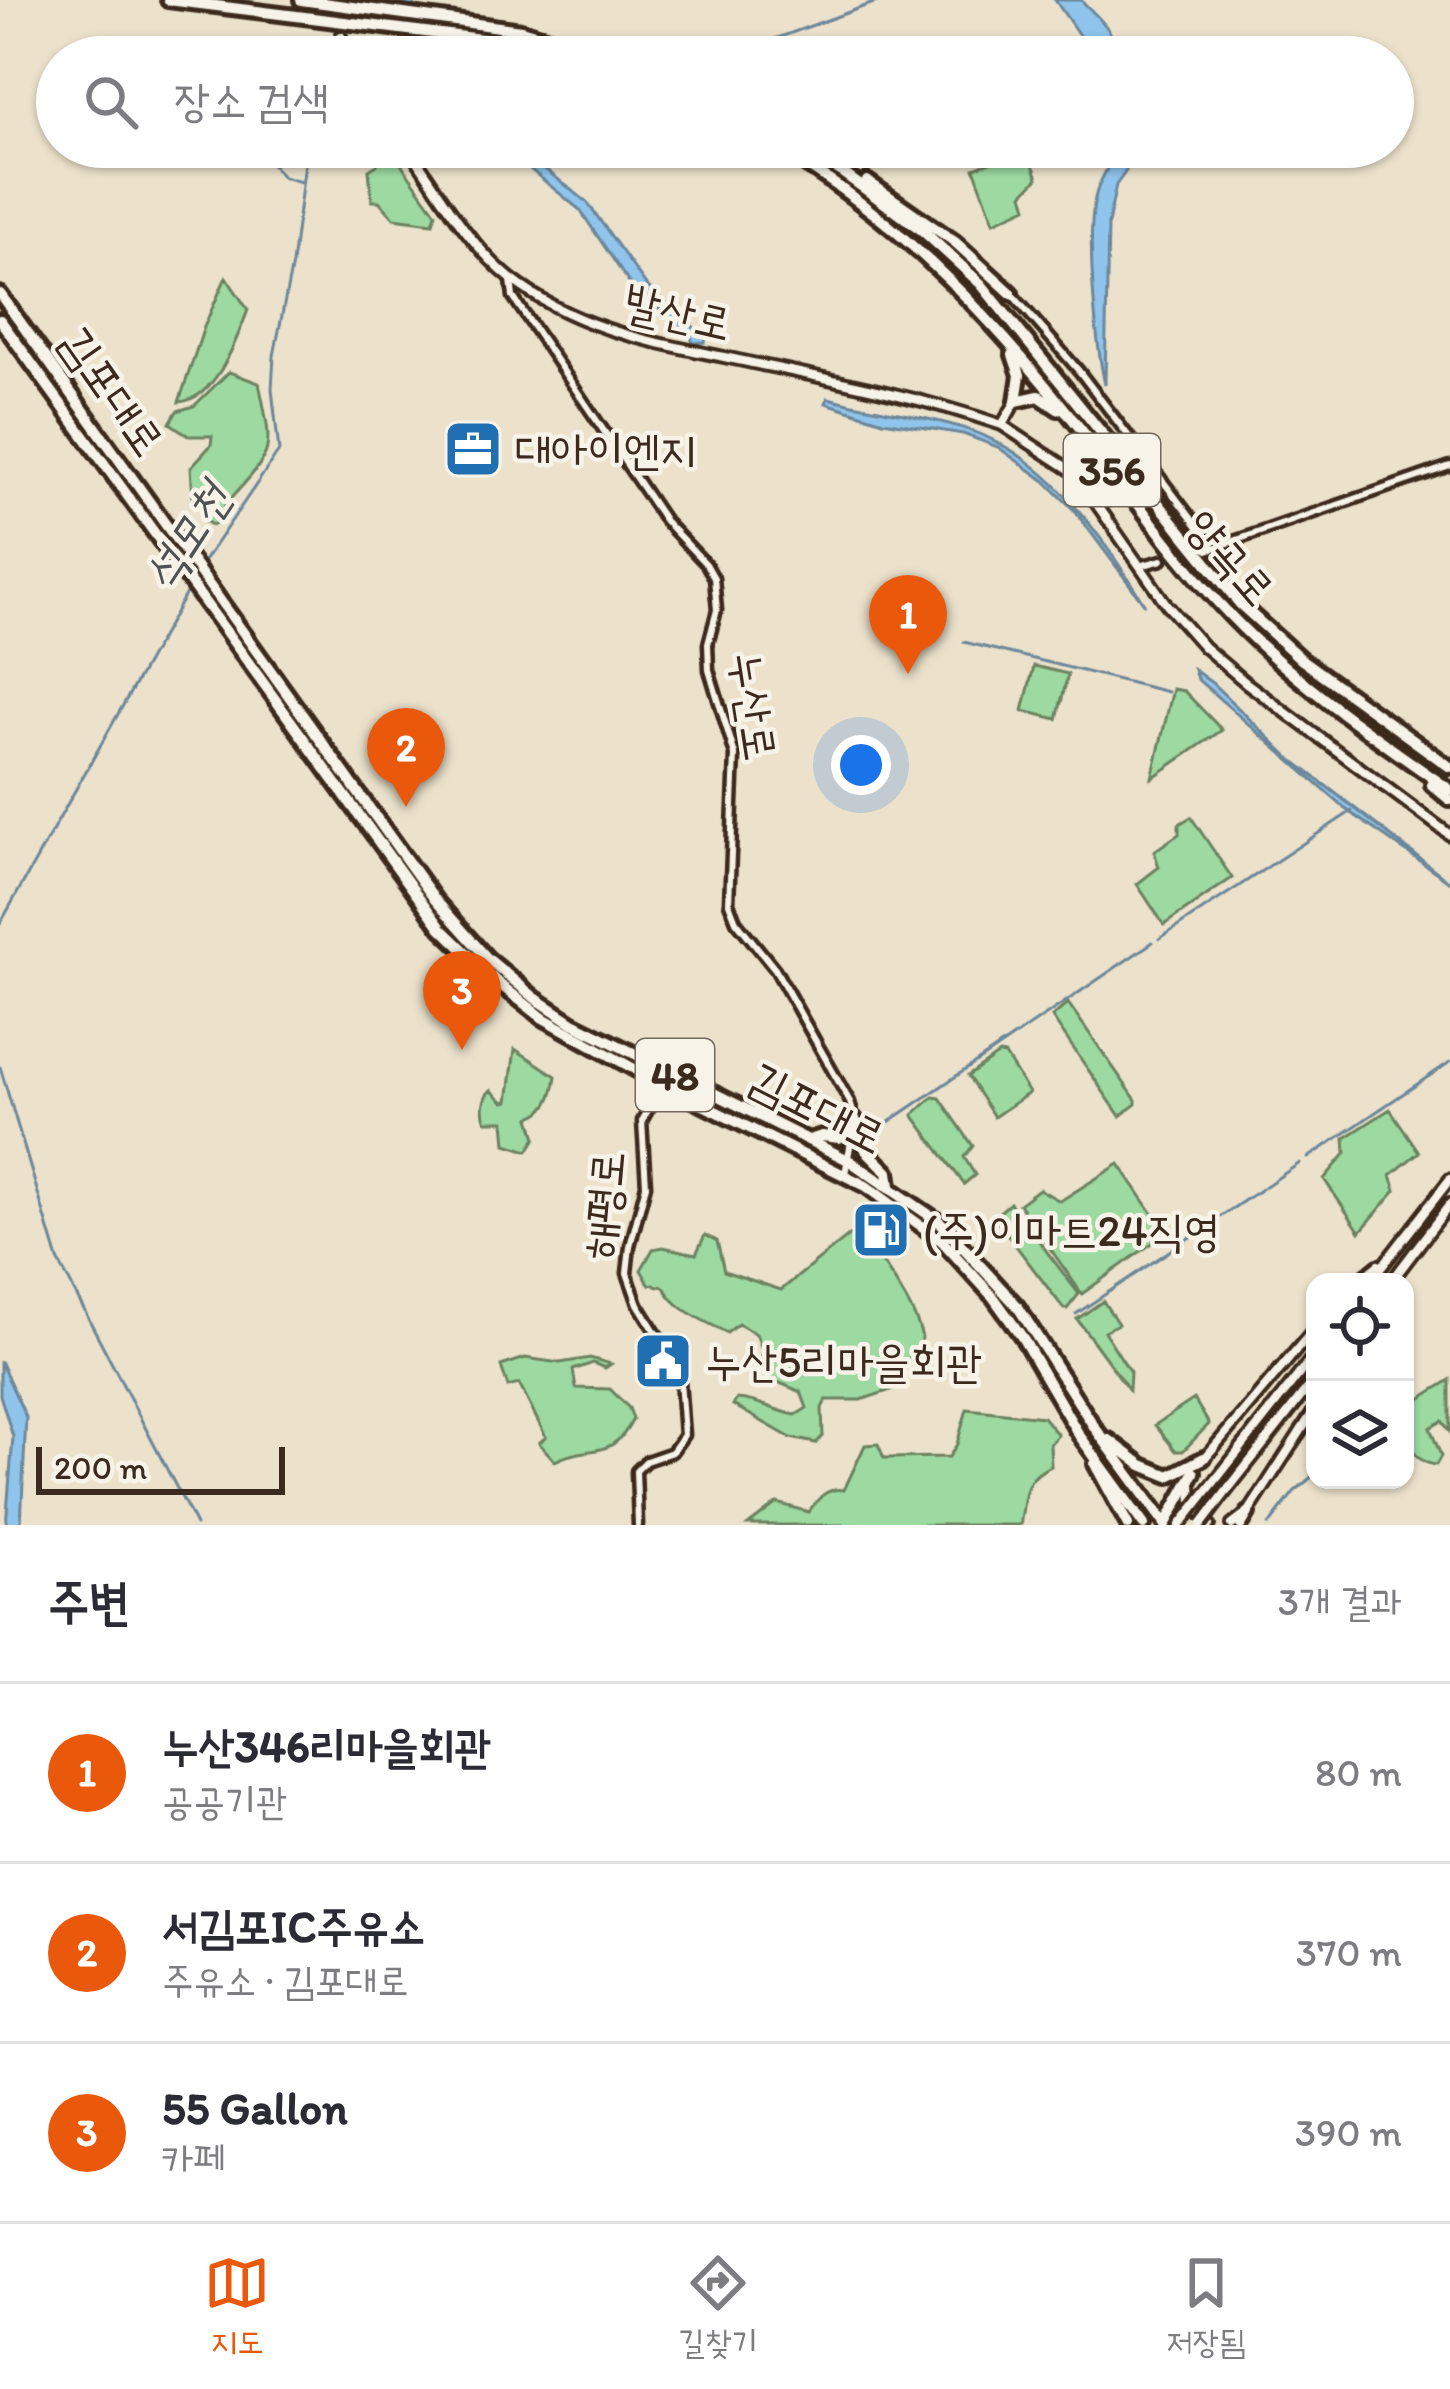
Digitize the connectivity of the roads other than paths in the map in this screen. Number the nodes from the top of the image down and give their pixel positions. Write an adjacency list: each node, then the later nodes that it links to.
1 (168, 0): 3 (main road)
2 (301, 0): 4 (main road)
3 (457, 36)
4 (545, 36)
5 (423, 168): 9 (street, 발산로)
6 (808, 168): 13 (main road, 양곡로 / 356)
7 (839, 168): 24 (main road, 양곡로 / 356)
8 (843, 168): 10 (main road)
9 (510, 278): 17 (street, 발산로); 34 (street, 누산로)
10 (1011, 293): 19 (street)
11 (0, 294): 14 (main road, 김포대로 / 48)
12 (0, 320): 15 (main road, 김포대로 / 48)
13 (999, 331): 16 (main road); 18 (main road, 양곡로 / 356)
14 (43, 353): 15 (main road); 20 (main road, 김포대로 / 48)
15 (31, 362): 20 (main road, 김포대로 / 48)
16 (1016, 401): 17 (street); 18 (main road)
17 (1002, 424): 22 (street, 발산로)
18 (1088, 439): 23 (main road, 양곡로 / 356)
19 (1450, 466)
20 (177, 552): 25 (main road, 김포대로 / 48); 27 (main road, 김포대로 / 48)
21 (1162, 560): 22 (street)
22 (1140, 566): 29 (street, 발산로)
23 (1354, 723): 26 (main road, 양곡로 / 356); 28 (main road)
24 (1450, 765)
25 (334, 784): 27 (main road); 31 (main road, 김포대로 / 48)
26 (1450, 790)
27 (360, 795): 30 (main road, 김포대로 / 48)
28 (1450, 800)
29 (1450, 835)
30 (669, 1072): 31 (street, 해평로); 32 (main road, 김포대로 / 48)
31 (662, 1085): 33 (main road, 김포대로 / 48); 55 (street, 해평로)
32 (715, 1094): 33 (main road); 35 (main road, 김포대로 / 48)
33 (708, 1108): 37 (main road, 김포대로 / 48)
34 (855, 1119): 35 (main road); 36 (street); 39 (main road)
35 (809, 1140): 36 (main road, 김포대로 / 48)
36 (850, 1161): 37 (street); 39 (main road, 김포대로 / 48)
37 (844, 1174): 50 (main road, 김포대로 / 48)
38 (1450, 1179): 41 (street)
39 (890, 1186): 49 (main road, 김포대로 / 48)
40 (1450, 1204): 44 (street)
41 (1393, 1252): 42 (street); 43 (street)
42 (1368, 1273)
43 (1377, 1273)
44 (1399, 1273)
45 (1306, 1339): 51 (street)
46 (1306, 1365): 58 (street, bridge)
47 (1313, 1381): 59 (street, bridge)
48 (1306, 1423): 53 (street)
49 (1095, 1428): 51 (main road); 54 (main road, 김포대로 / 48)
50 (1079, 1435): 56 (main road); 57 (main road, 김포대로 / 48)
51 (1204, 1458): 52 (street)
52 (1194, 1473): 54 (main road); 60 (street)
53 (1241, 1522)
54 (1165, 1524)
55 (638, 1525)
56 (1128, 1525)
57 (1144, 1525)
58 (1180, 1525)
59 (1201, 1525)
60 (1210, 1525)

